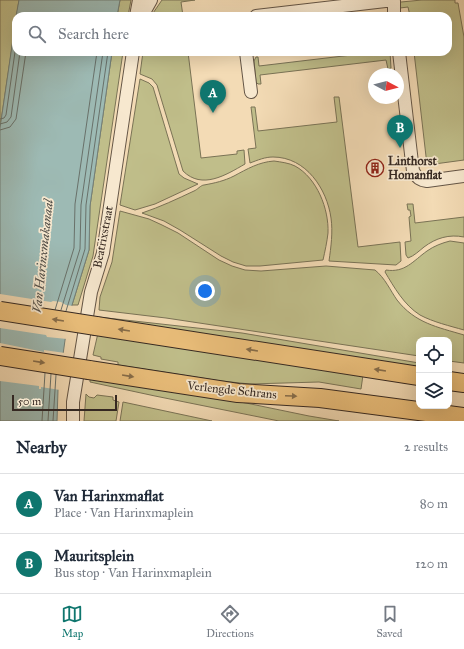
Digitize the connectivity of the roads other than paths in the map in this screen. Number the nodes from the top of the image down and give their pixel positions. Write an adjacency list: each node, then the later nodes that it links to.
1 (139, 0): 4 (street)
2 (152, 0): 5 (street)
3 (394, 0): 6 (street); 7 (street)
4 (137, 12)
5 (144, 12)
6 (290, 12)
7 (394, 12)
8 (132, 56): 19 (street, Beatrixstraat)
9 (246, 56): 11 (street)
10 (399, 56): 12 (street)
11 (251, 92)
12 (464, 176)
13 (0, 311): 15 (main road, one-way to 13, bridge)
14 (0, 356): 18 (main road, Verlengde Schrans, one-way to 18, bridge)
15 (416, 376)
16 (452, 381): 17 (main road)
17 (464, 383)
18 (464, 417)
19 (73, 421)

